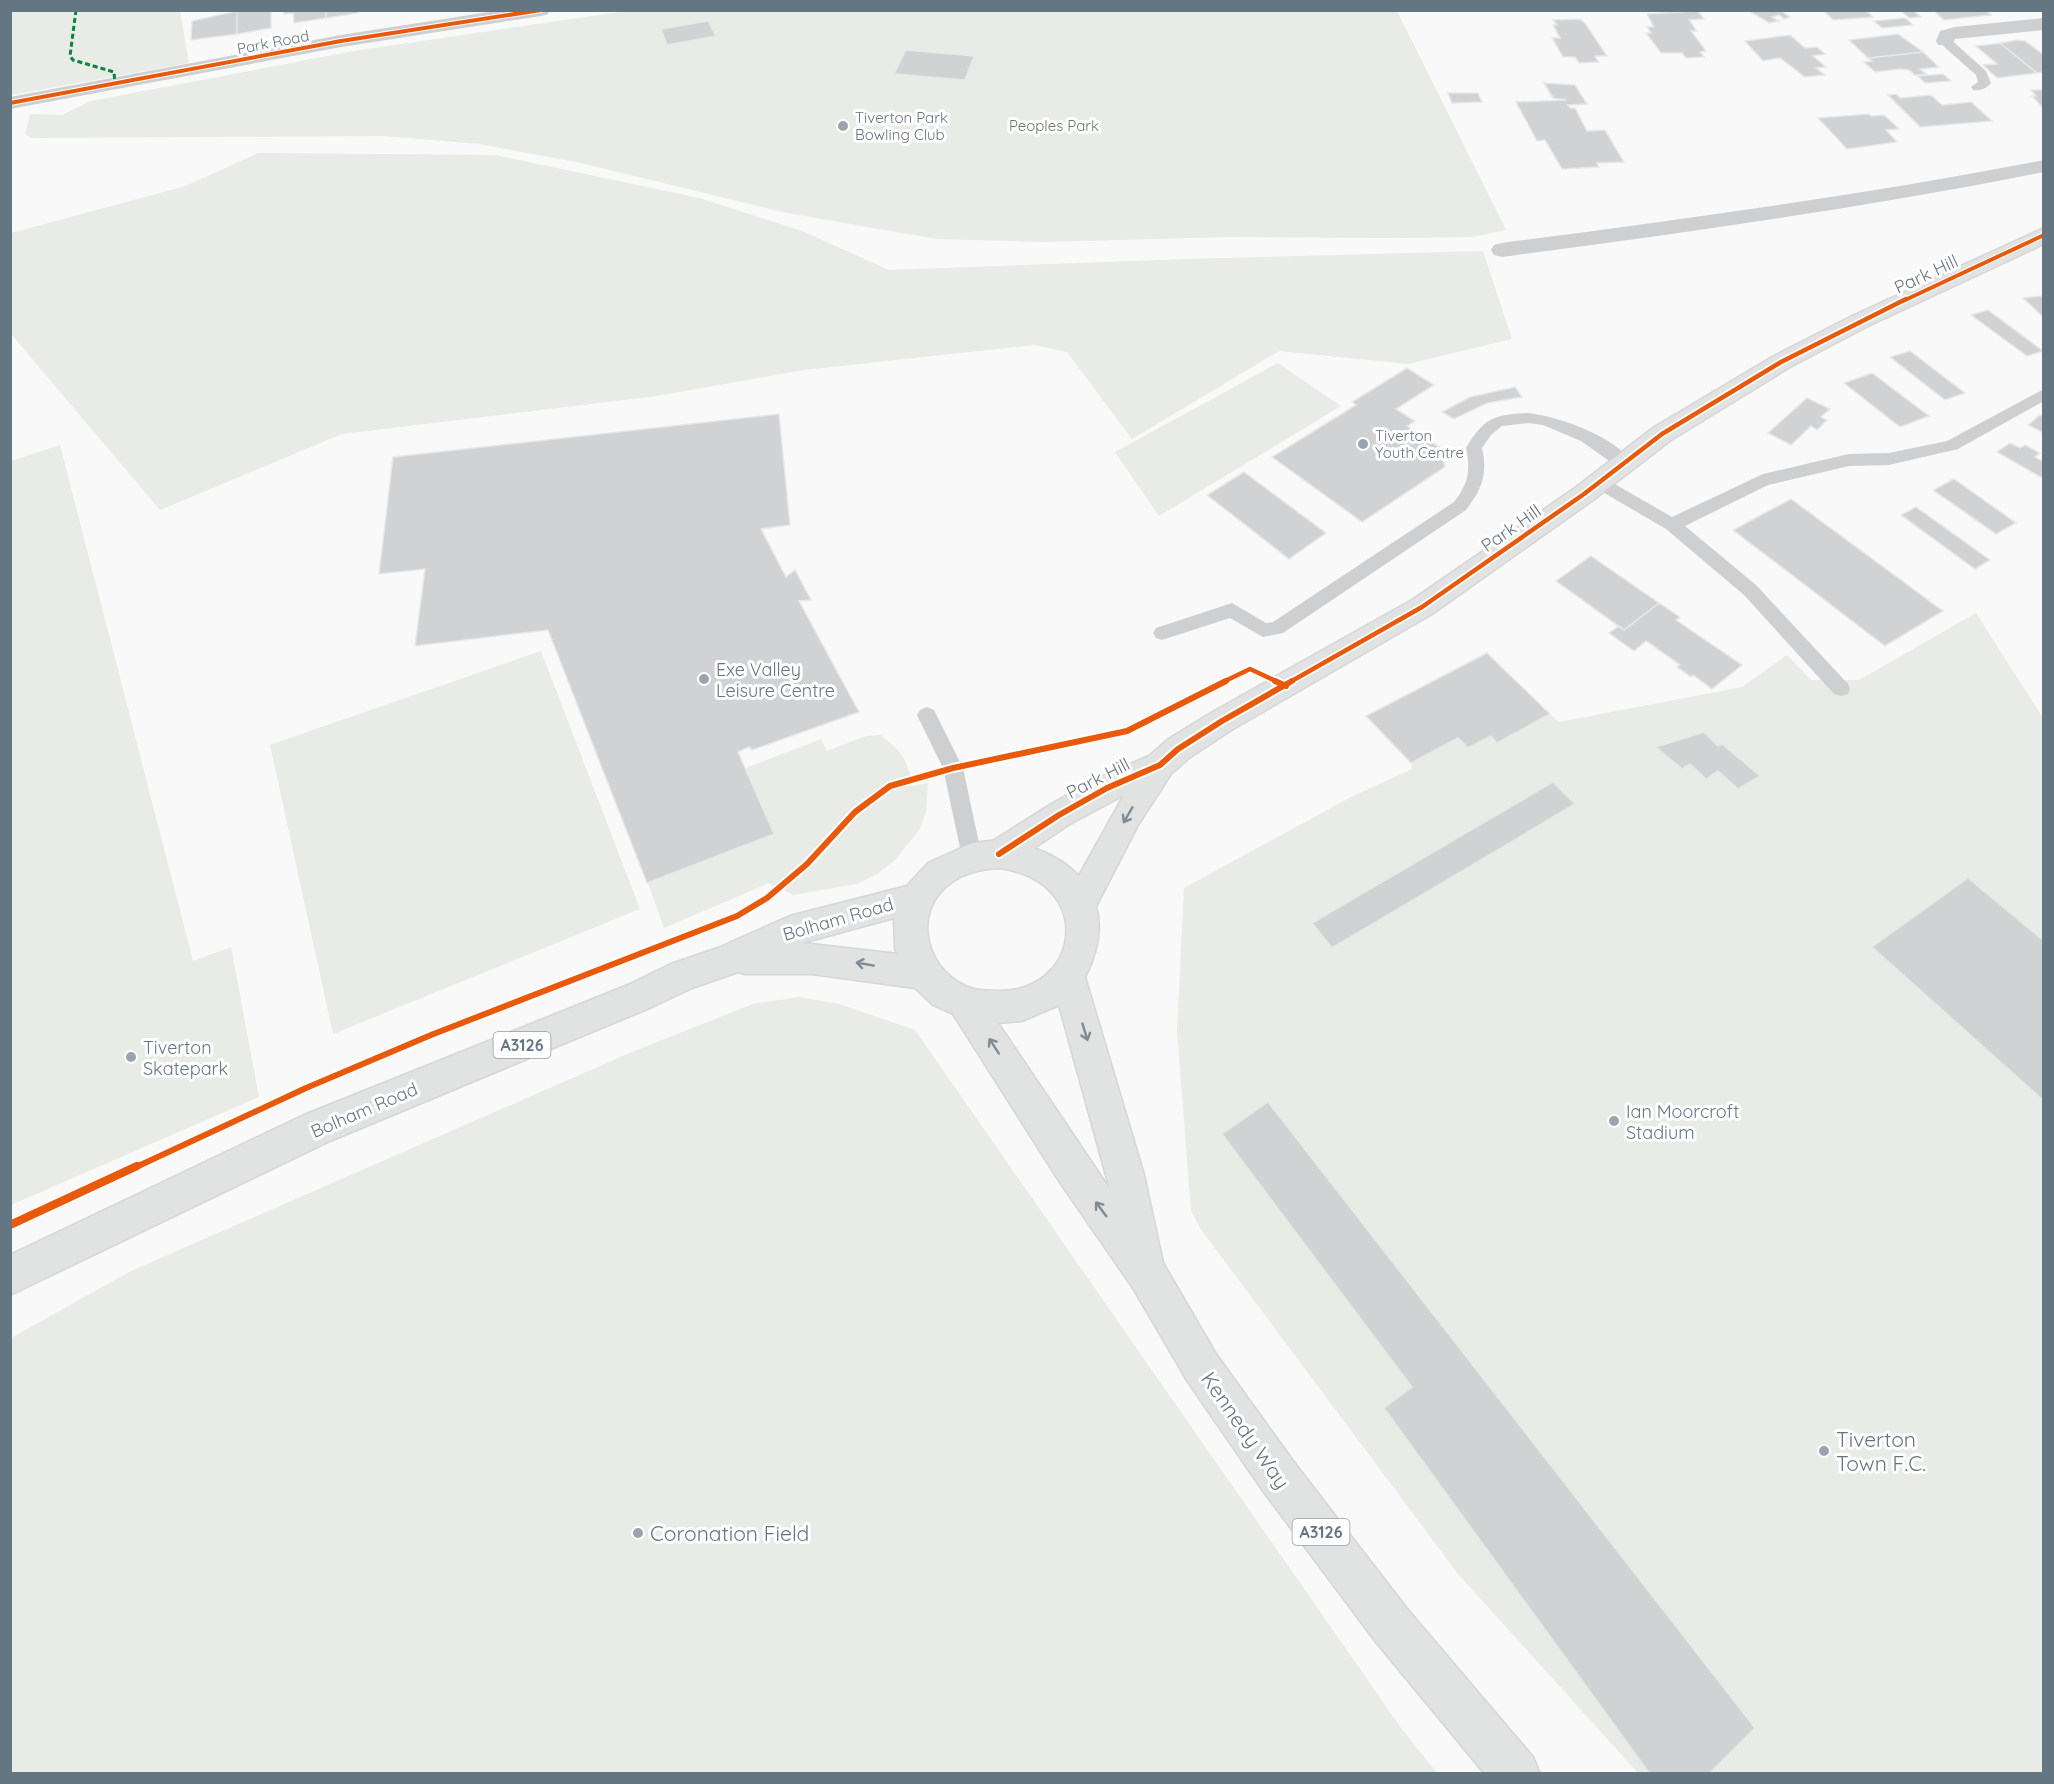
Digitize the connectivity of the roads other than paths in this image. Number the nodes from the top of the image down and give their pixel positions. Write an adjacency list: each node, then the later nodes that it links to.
1 (541, 10): 3 (street, Park Road)
2 (2004, 10): 5 (street)
3 (478, 15): 8 (street, Park Road)
4 (2043, 24): 5 (street)
5 (2023, 26): 6 (street)
6 (1946, 41): 7 (lane)
7 (1977, 87)
8 (10, 103)
9 (2043, 166): 11 (street)
10 (2043, 235): 13 (main road, Park Hill)
11 (1502, 250)
12 (2043, 394): 15 (lane)
13 (1625, 464): 14 (main road, Park Hill); 16 (lane)
14 (1600, 483): 15 (lane); 19 (main road, Park Hill)
15 (1672, 525): 17 (lane)
16 (1162, 633)
17 (1841, 689)
18 (927, 715): 20 (lane)
19 (1160, 765): 20 (main road, Park Hill); 22 (main road, Park Hill, one-way to 22)
20 (985, 855): 21 (main road); 22 (main road)
21 (920, 897): 23 (main road, Bolham Road / A3126); 24 (main road)
22 (1079, 906): 25 (main road)
23 (726, 961): 24 (main road, Bolham Road / A3126, one-way to 23); 28 (main road, Bolham Road / A3126)
24 (923, 974): 26 (main road)
25 (1068, 976): 26 (main road); 27 (main road, Kennedy Way / A3126, one-way to 27)
26 (967, 1005): 27 (main road, Kennedy Way / A3126, one-way to 26)
27 (1147, 1274): 29 (main road, Kennedy Way / A3126)
28 (10, 1276)
29 (1516, 1773)

